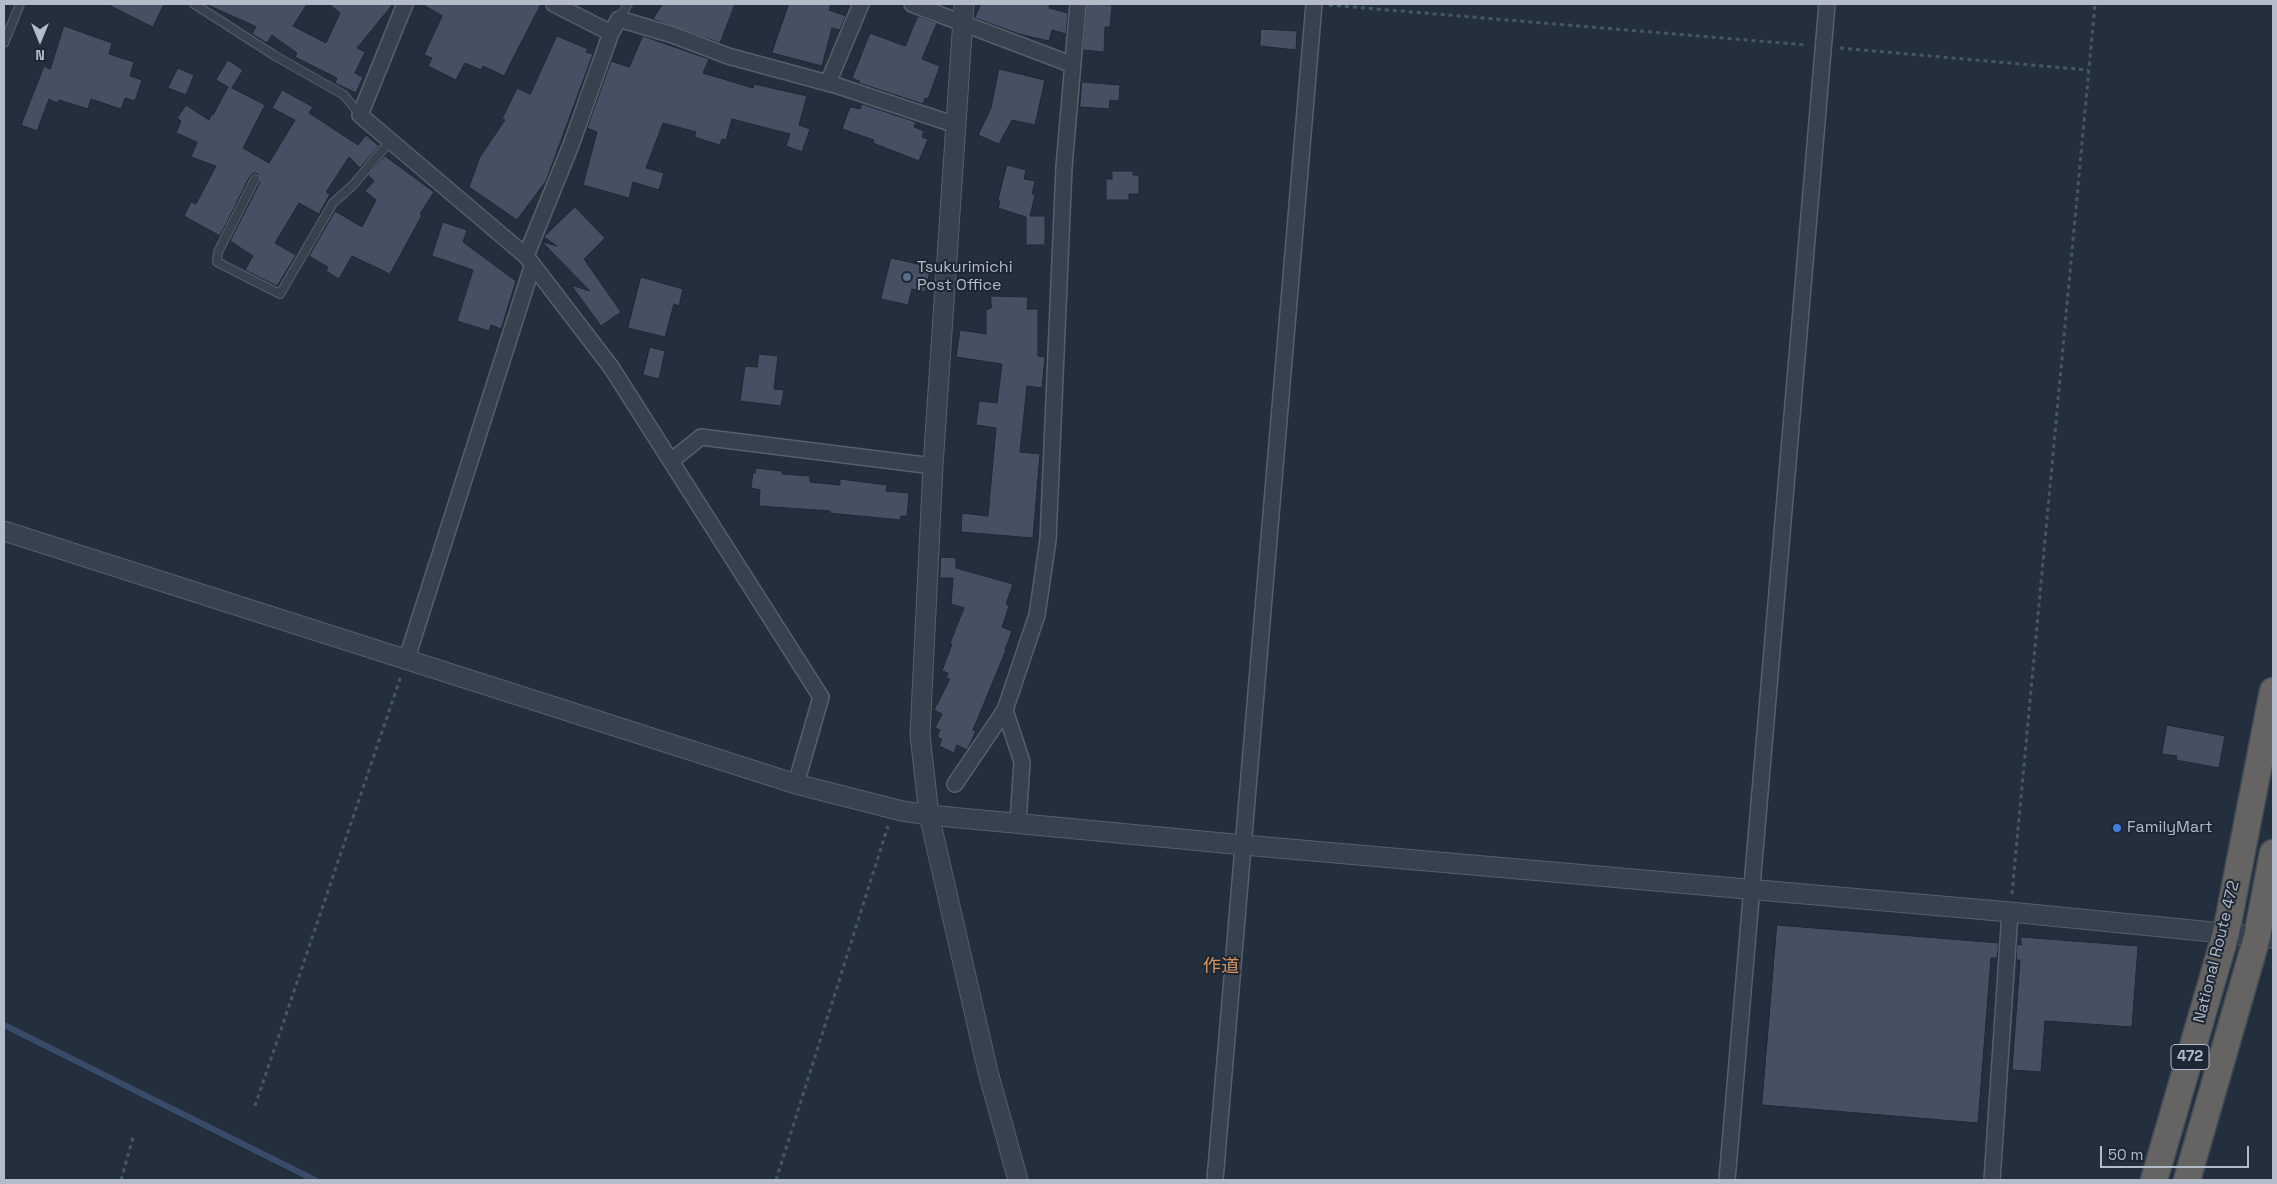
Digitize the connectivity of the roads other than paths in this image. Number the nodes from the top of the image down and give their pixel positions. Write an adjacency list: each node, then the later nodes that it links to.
1 (20, 4): 15 (lane)
2 (194, 4): 18 (lane)
3 (405, 4): 18 (street)
4 (554, 4): 14 (street)
5 (628, 4): 12 (lane)
6 (861, 4): 17 (street)
7 (912, 4): 13 (street)
8 (964, 4): 13 (street)
9 (1078, 4): 16 (street)
10 (1321, 4): 33 (street)
11 (1827, 4): 35 (street)
12 (619, 19): 14 (street); 17 (street)
13 (963, 22): 16 (street); 19 (street)
14 (611, 33): 22 (street)
15 (4, 43)
16 (1073, 65): 28 (street)
17 (828, 83): 19 (street)
18 (360, 115): 20 (street)
19 (956, 125): 24 (street)
20 (390, 141): 21 (lane); 22 (street)
21 (255, 179)
22 (529, 262): 23 (street); 26 (street)
23 (671, 461): 24 (street); 29 (street)
24 (933, 466): 31 (street)
25 (4, 531): 26 (street)
26 (406, 661): 29 (street)
27 (2273, 692): 37 (highway, National Route 472 / 472)
28 (1005, 710): 30 (street); 32 (street)
29 (796, 784): 31 (street)
30 (955, 784)
31 (929, 815): 32 (street); 39 (street)
32 (1018, 823): 33 (street)
33 (1244, 845): 35 (street); 40 (street)
34 (2273, 853): 38 (highway, National Route 472 / 472)
35 (1752, 890): 36 (street); 41 (street)
36 (2010, 912): 37 (street); 42 (street)
37 (2226, 933): 38 (street); 43 (highway, National Route 472 / 472)
38 (2265, 938): 44 (highway, National Route 472 / 472)
39 (1018, 1180)
40 (1215, 1180)
41 (1727, 1180)
42 (1992, 1180)
43 (2154, 1180)
44 (2187, 1180)

